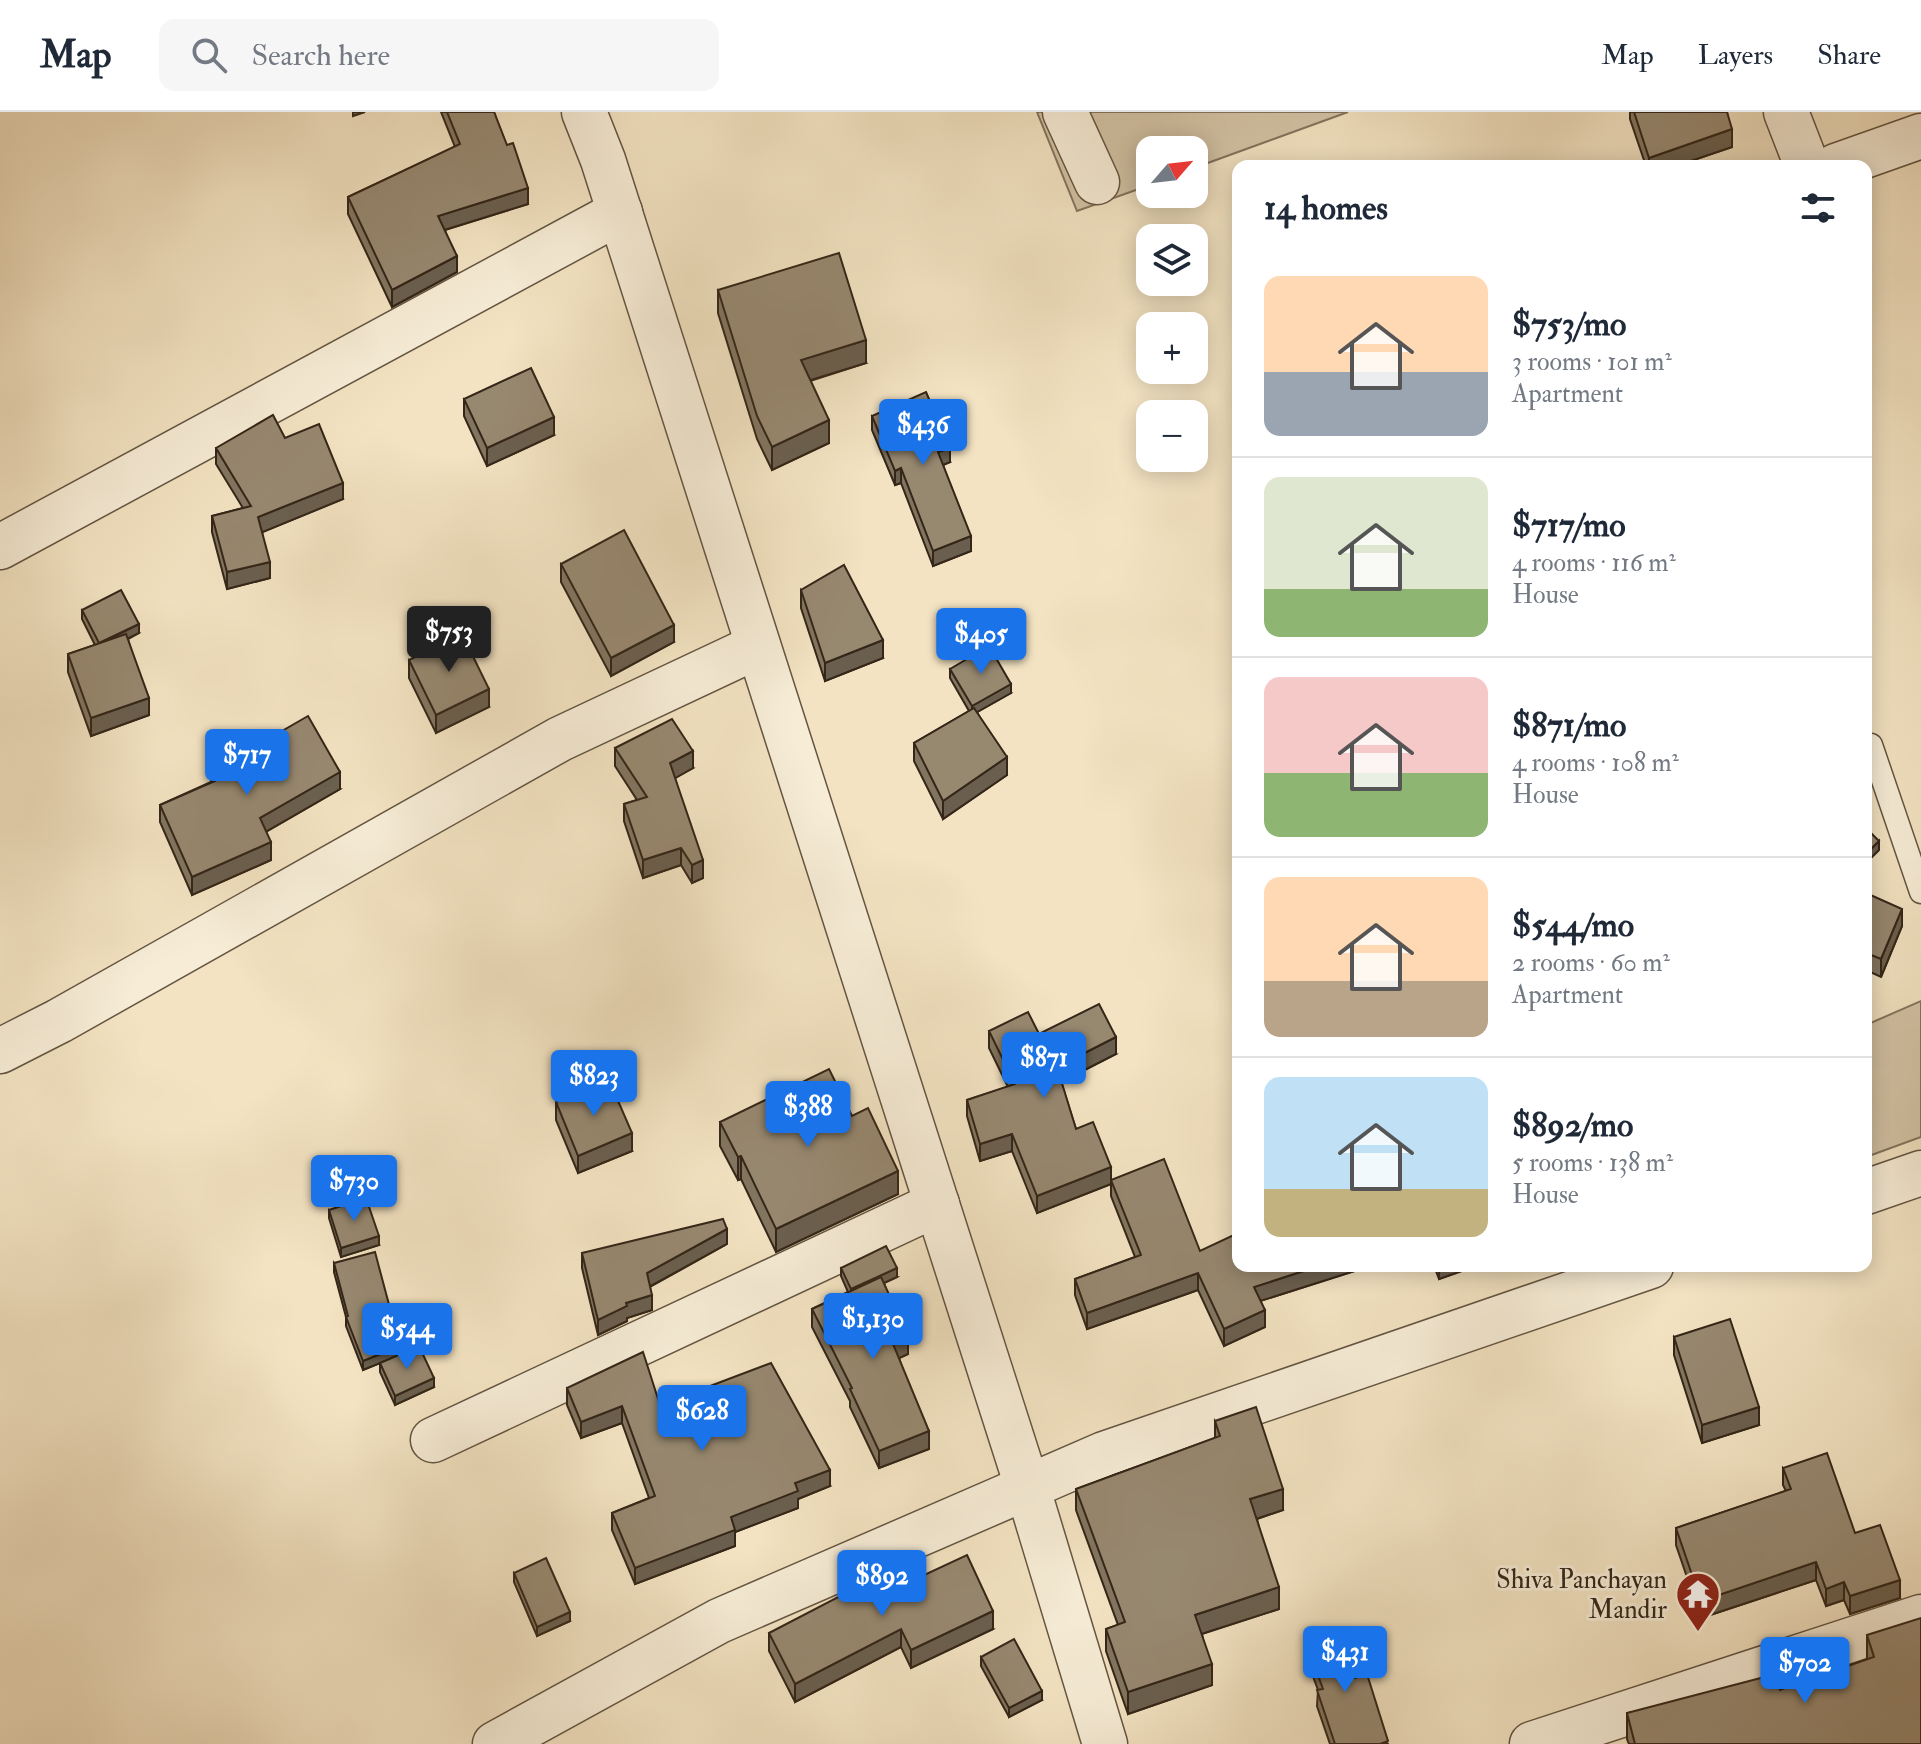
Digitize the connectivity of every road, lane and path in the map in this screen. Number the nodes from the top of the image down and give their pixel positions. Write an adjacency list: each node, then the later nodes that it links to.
1 (584, 112): 8 (street)
2 (1065, 112): 7 (street)
3 (1786, 112): 5 (street)
4 (1921, 136): 6 (street)
5 (1805, 160)
6 (1853, 160)
7 (1097, 182)
8 (620, 212): 9 (street); 10 (street)
9 (0, 547)
10 (758, 646): 13 (street); 16 (street)
11 (1872, 748): 12 (lane)
12 (1921, 892)
13 (0, 1051)
14 (1921, 1173): 15 (street)
15 (1872, 1190)
16 (937, 1204): 18 (street); 19 (street)
17 (1634, 1272): 19 (street)
18 (433, 1440)
19 (1027, 1486): 21 (street); 22 (street)
20 (1921, 1617): 23 (street)
21 (495, 1744)
22 (1105, 1744)
23 (1532, 1744)

